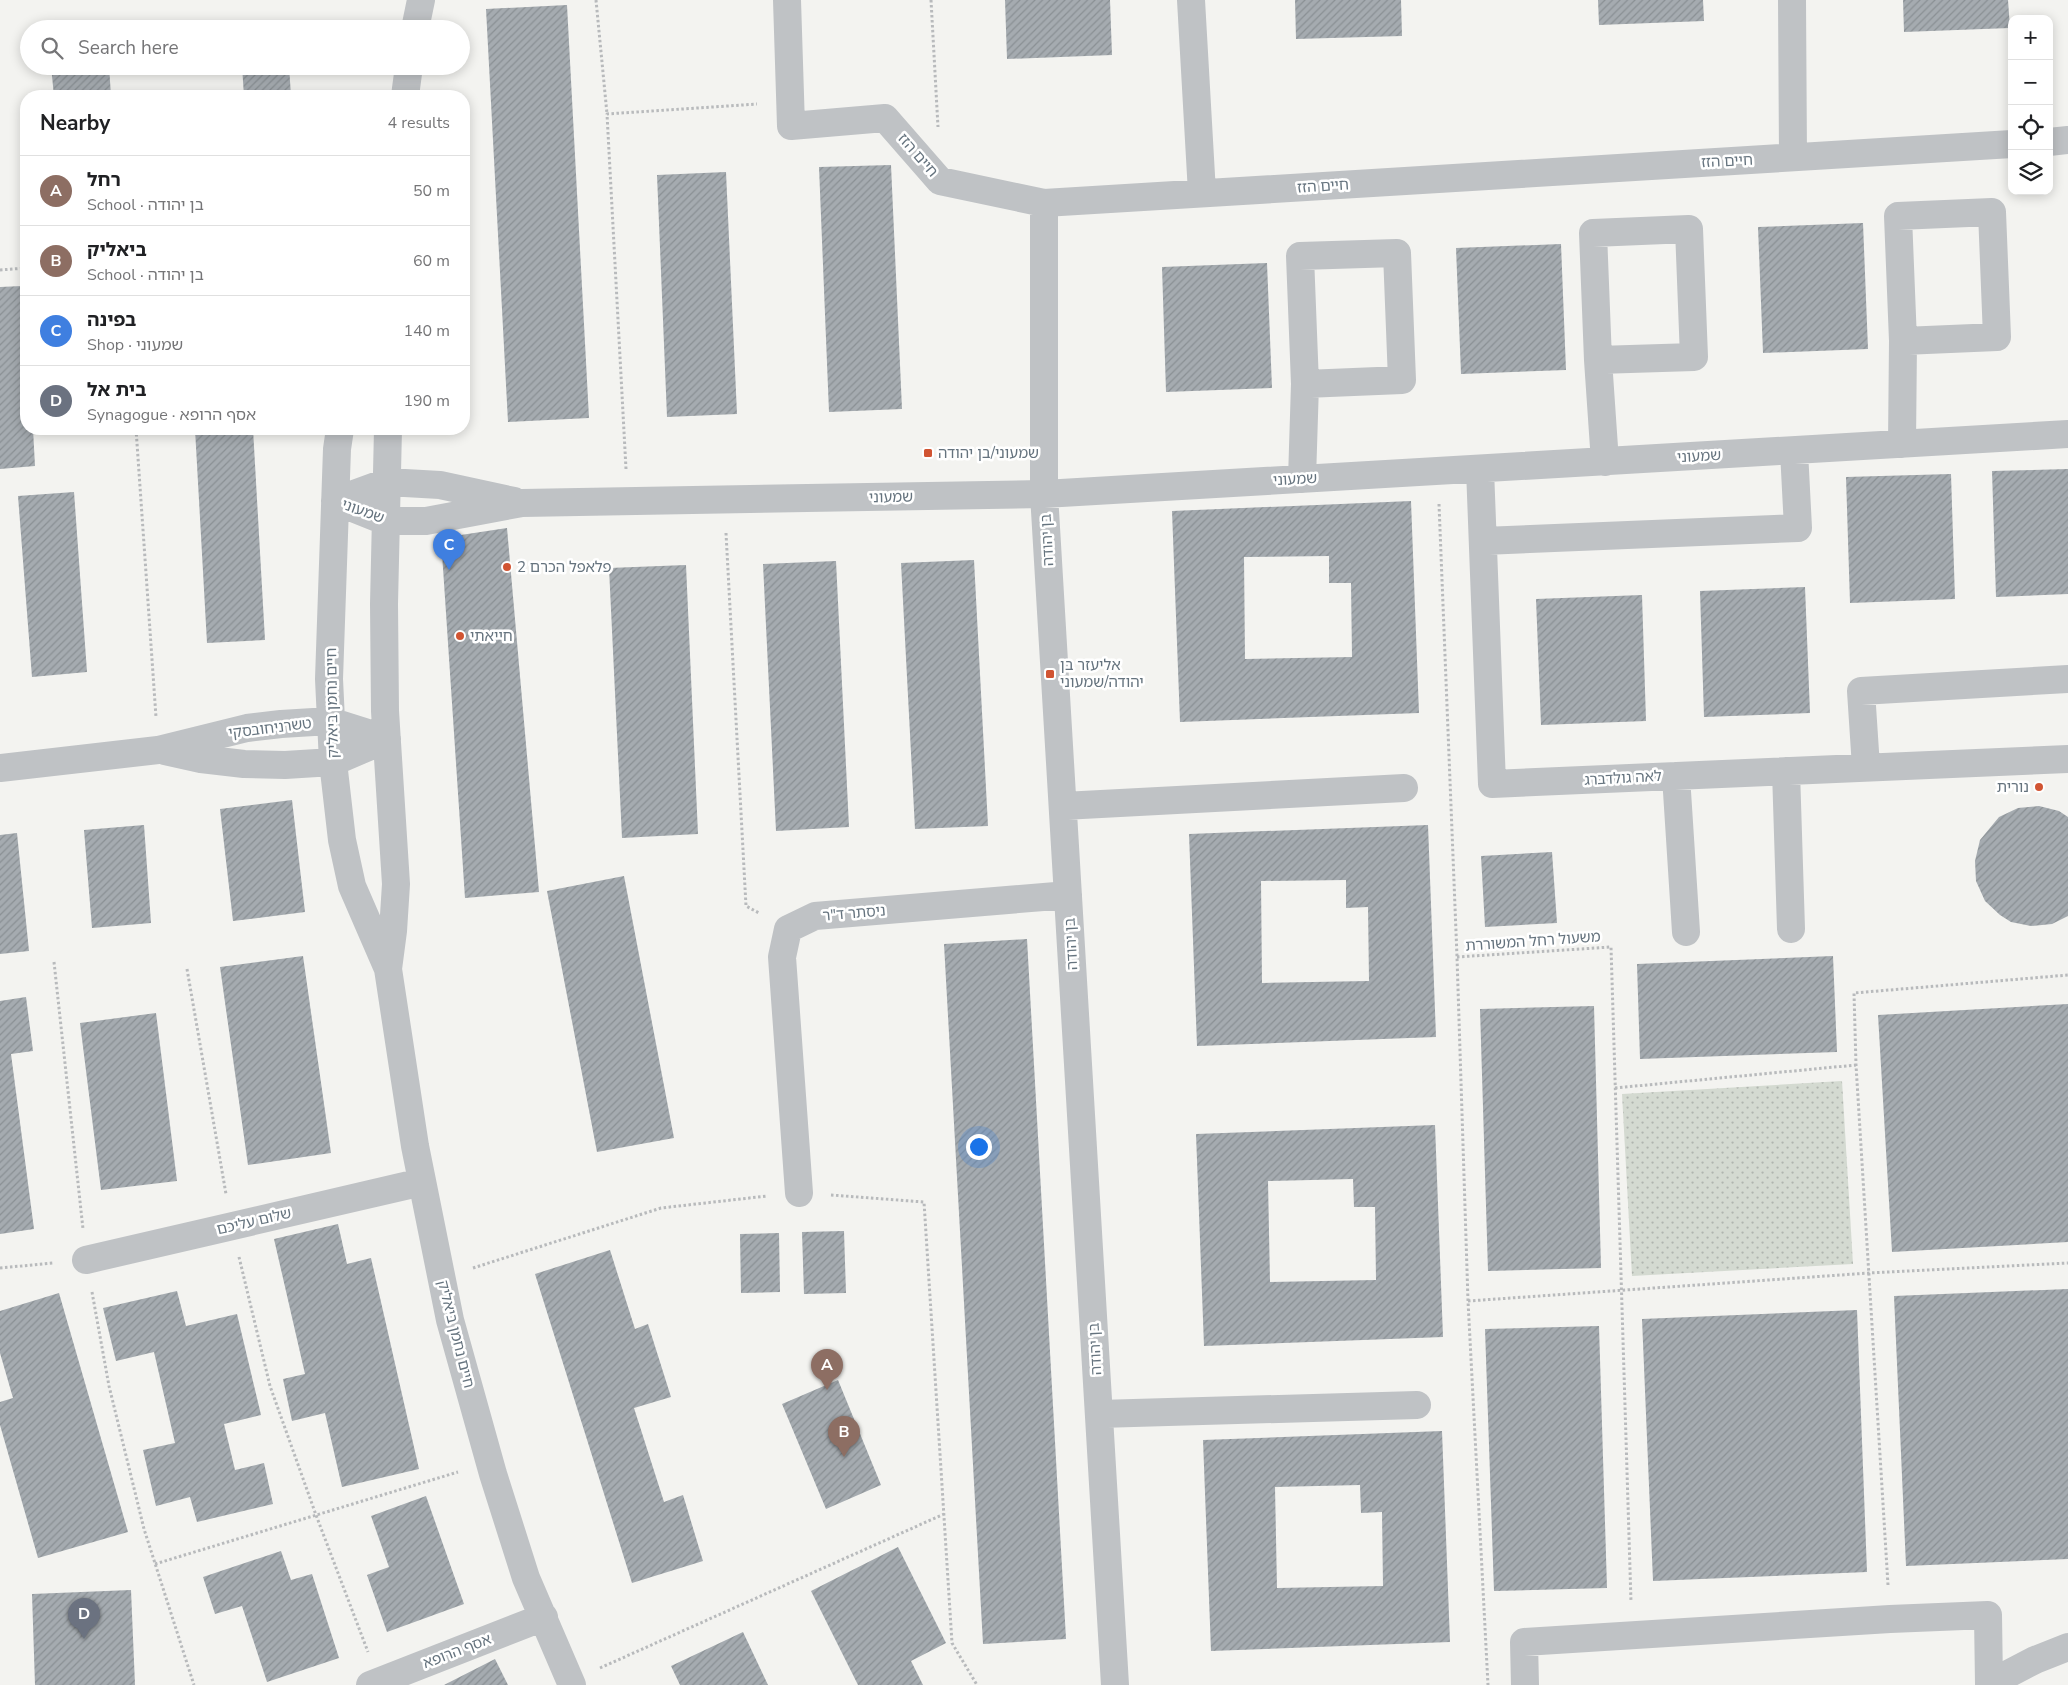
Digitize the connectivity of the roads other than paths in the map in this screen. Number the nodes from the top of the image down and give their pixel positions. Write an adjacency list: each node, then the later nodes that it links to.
1 (407, 0): 6 (street)
2 (421, 0): 7 (street)
3 (787, 0): 15 (street, חיים הזז)
4 (1192, 0): 14 (street)
5 (1792, 0): 13 (street)
6 (408, 20)
7 (417, 20)
8 (408, 75): 9 (street)
9 (406, 90)
10 (2068, 140): 11 (street)
11 (2053, 142)
12 (2008, 144): 13 (street, חיים הזז)
13 (1793, 157): 14 (street, חיים הזז)
14 (1202, 194): 15 (street, חיים הזז)
15 (1044, 203): 28 (street, בן יהודה)
16 (1903, 340): 16 (street); 22 (street)
17 (1598, 360): 17 (street); 24 (street)
18 (1305, 384): 18 (street); 26 (street)
19 (2068, 434): 22 (street, שמעוני)
20 (340, 435): 29 (street, חיים נחמן ביאליק)
21 (388, 435): 27 (street, חיים נחמן ביאליק)
22 (1902, 444): 23 (street, שמעוני)
23 (1794, 451): 24 (street, שמעוני); 32 (street)
24 (1606, 462): 25 (street, שמעוני)
25 (1480, 469): 26 (street, שמעוני); 32 (street, לאה גולדברג)
26 (1302, 479): 28 (street, שמעוני)
27 (387, 482): 29 (street, שמעוני); 30 (street, שמעוני); 31 (street, חיים נחמן ביאליק)
28 (1044, 494): 30 (street, שמעוני); 44 (street, בן יהודה)
29 (335, 501): 31 (street, שמעוני); 34 (street, חיים נחמן ביאליק)
30 (522, 503): 31 (street, שמעוני)
31 (385, 521): 35 (street, חיים נחמן ביאליק)
32 (1483, 541): 42 (street, לאה גולדברג)
33 (2068, 679): 39 (street)
34 (330, 722): 35 (street, טשרניחובסקי); 36 (street, טשרניחובסקי); 38 (street, חיים נחמן ביאליק)
35 (387, 739): 38 (street, טשרניחובסקי); 48 (street, חיים נחמן ביאליק)
36 (158, 750): 38 (street, טשרניחובסקי); 40 (street, טשרניחובסקי)
37 (2068, 759): 39 (street, לאה גולדברג)
38 (333, 762): 48 (street, חיים נחמן ביאליק)
39 (1866, 767): 41 (street, לאה גולדברג)
40 (0, 768)
41 (1786, 771): 42 (street, לאה גולדברג); 46 (street)
42 (1676, 776): 47 (street)
43 (1404, 788): 44 (street)
44 (1063, 806): 45 (street, בן יהודה)
45 (1068, 895): 50 (street, ניסתר ד"ר); 53 (street, בן יהודה)
46 (1791, 929)
47 (1686, 932)
48 (388, 969): 49 (street, חיים נחמן ביאליק)
49 (422, 1182): 51 (street, שלום עליכם); 54 (street, חיים נחמן ביאליק)
50 (799, 1193)
51 (86, 1260)
52 (1417, 1406): 53 (street)
53 (1099, 1414): 58 (street, בן יהודה)
54 (544, 1618): 56 (street, אסף הרופא); 57 (street, חיים נחמן ביאליק)
55 (2068, 1647): 60 (street)
56 (375, 1683)
57 (571, 1683)
58 (1115, 1685)
59 (1525, 1685): 60 (street)
60 (1985, 1685)

